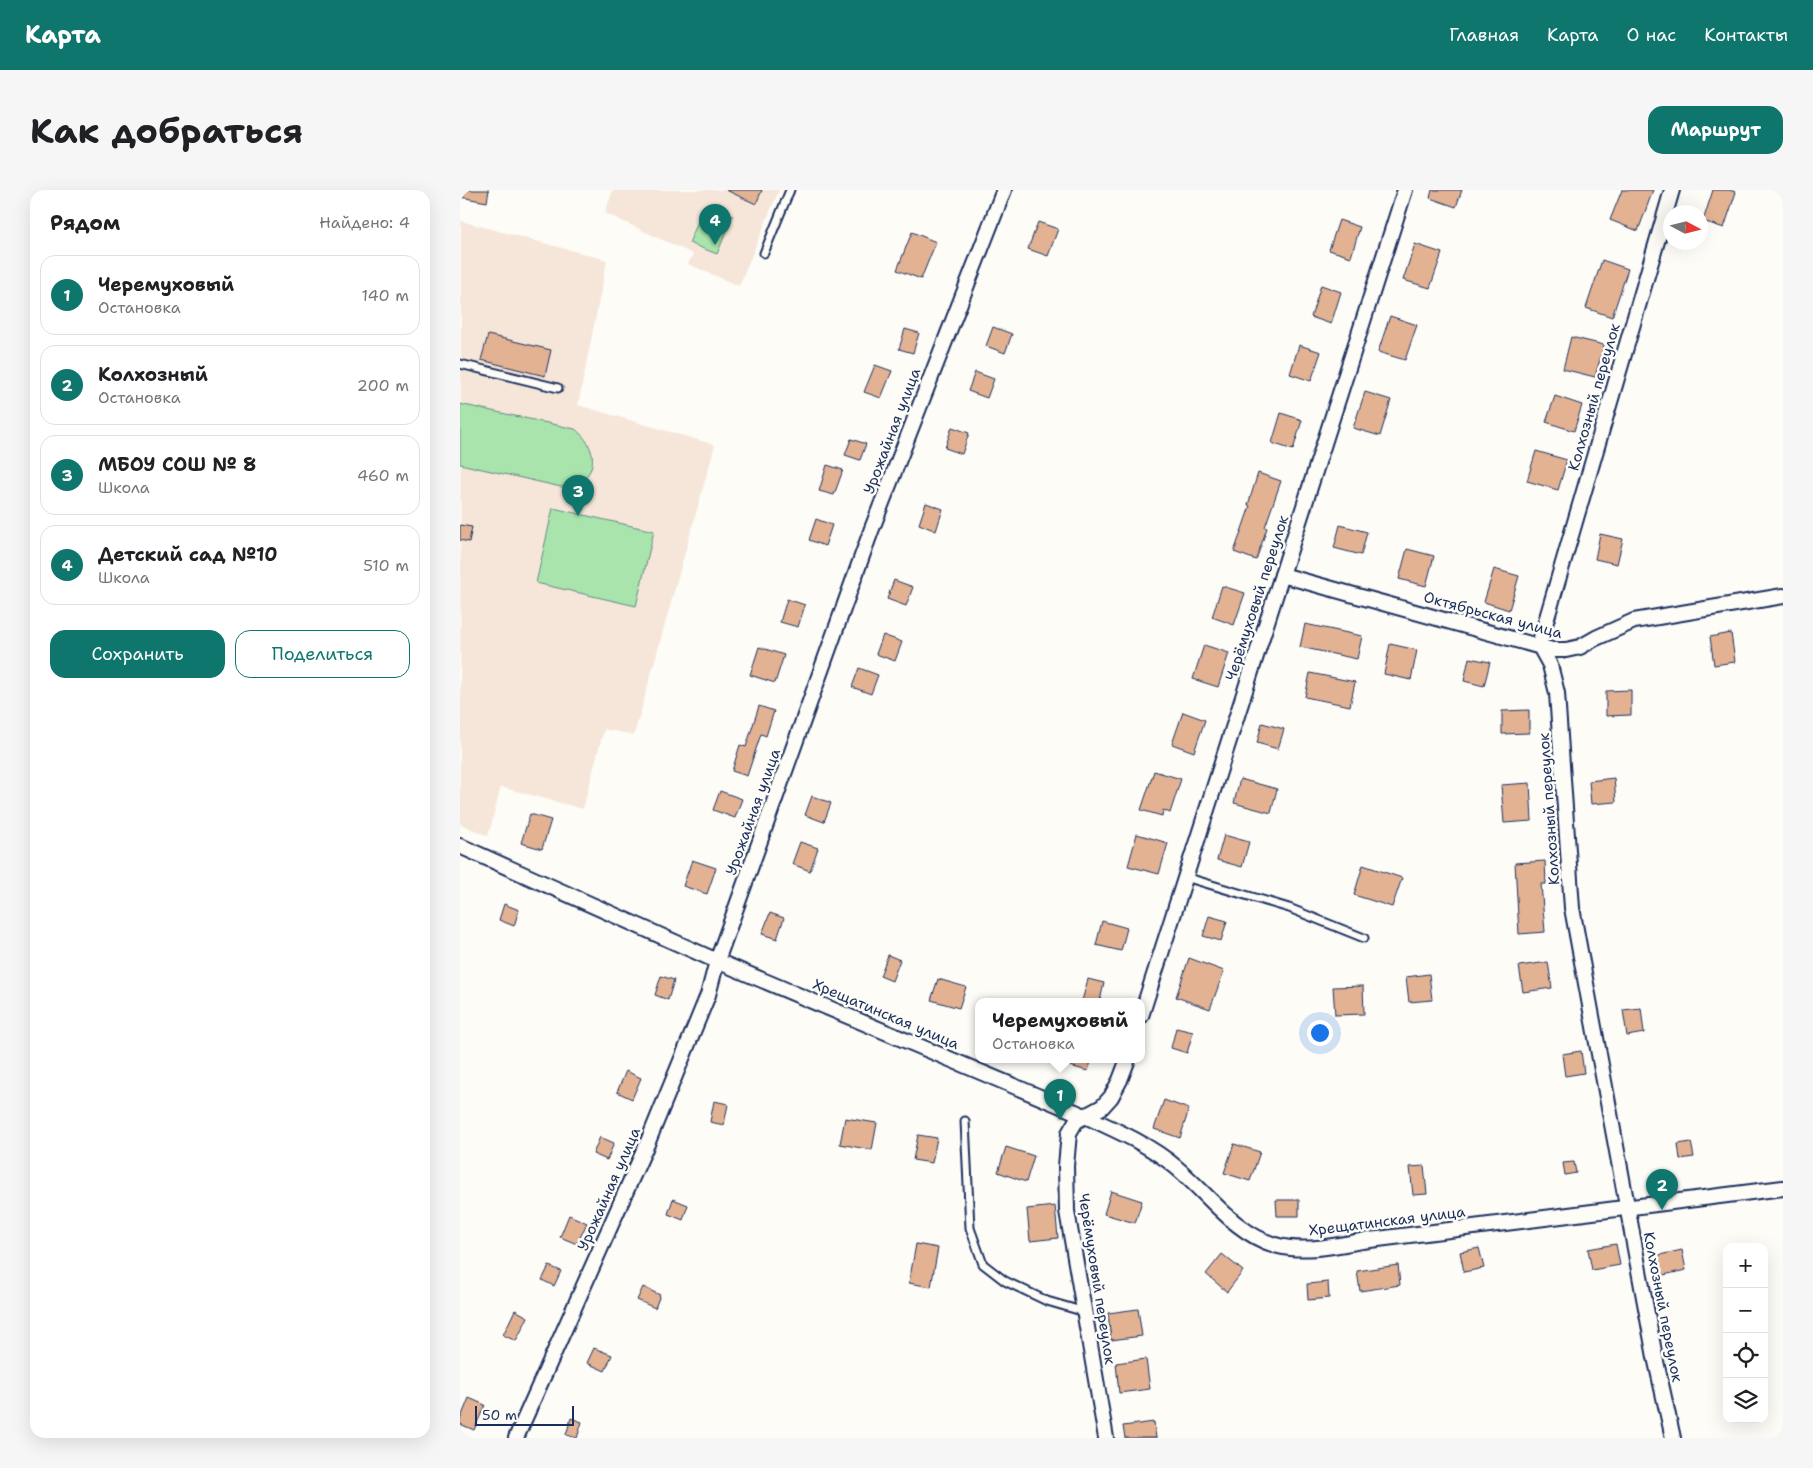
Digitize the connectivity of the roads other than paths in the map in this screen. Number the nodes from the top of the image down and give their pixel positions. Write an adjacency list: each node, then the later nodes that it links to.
1 (790, 190): 5 (lane)
2 (1004, 190): 14 (street, Урожайная улица)
3 (1405, 190): 8 (street, Черёмуховый переулок)
4 (1672, 190): 10 (street, Колхозный переулок)
5 (764, 253)
6 (460, 364): 7 (lane)
7 (558, 388)
8 (1282, 574): 10 (street, Октябрьская улица); 12 (street, Черёмуховый переулок)
9 (1783, 596): 10 (street, Октябрьская улица)
10 (1539, 645): 20 (street, Колхозный переулок)
11 (460, 846): 14 (street, Хрещатинская улица)
12 (1185, 877): 13 (lane); 15 (street, Черёмуховый переулок)
13 (1364, 938)
14 (717, 961): 17 (street, Хрещатинская улица); 22 (street, Урожайная улица)
15 (1145, 1003)
16 (1126, 1063): 17 (street, Черёмуховый переулок)
17 (1085, 1116): 20 (street, Хрещатинская улица); 21 (street, Черёмуховый переулок)
18 (965, 1121): 21 (lane)
19 (1783, 1188): 20 (street, Хрещатинская улица)
20 (1628, 1208): 24 (street, Колхозный переулок)
21 (1085, 1312): 23 (street, Черёмуховый переулок)
22 (516, 1438)
23 (1106, 1438)
24 (1673, 1438)

